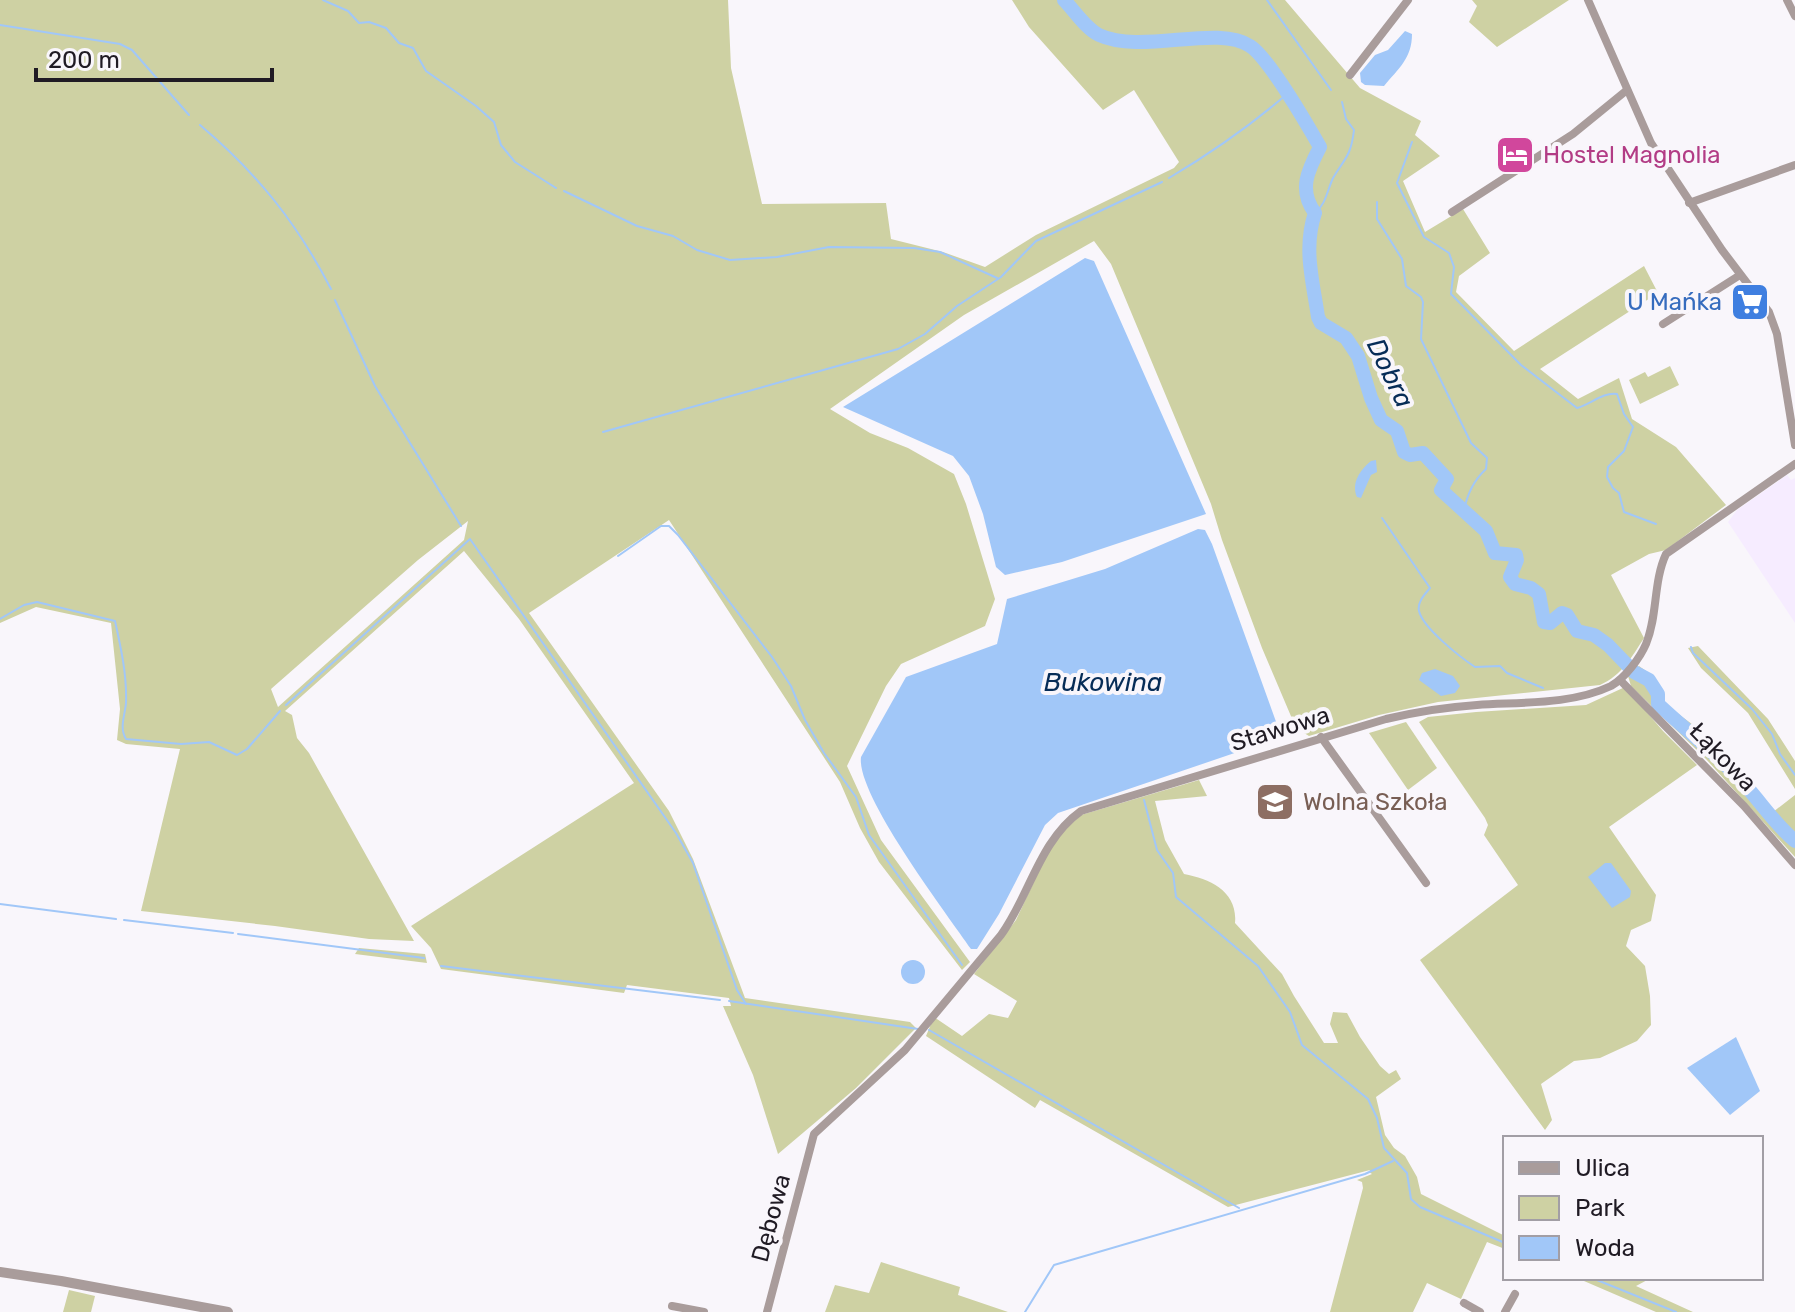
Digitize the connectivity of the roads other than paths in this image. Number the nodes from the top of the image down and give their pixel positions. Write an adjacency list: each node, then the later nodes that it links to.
1 (1408, 0): 5 (street)
2 (1588, 0): 6 (street)
3 (1787, 0): 4 (street)
4 (1795, 16)
5 (1350, 75)
6 (1627, 90): 8 (street); 9 (street)
7 (1795, 165): 8 (street)
8 (1689, 203): 10 (street)
9 (1452, 212)
10 (1740, 275): 11 (street); 12 (street)
11 (1663, 324)
12 (1795, 445)
13 (1795, 464): 14 (street)
14 (1620, 680): 15 (street, Stawowa); 16 (street, Łąkowa)
15 (1321, 737): 17 (street); 18 (street, Stawowa)
16 (1795, 865)
17 (1426, 883)
18 (814, 1134): 25 (street, Dębowa)
19 (0, 1272): 23 (street)
20 (1515, 1294): 27 (street)
21 (1464, 1303): 26 (street)
22 (672, 1306): 24 (street)
23 (228, 1312)
24 (704, 1312)
25 (767, 1312)
26 (1480, 1312)
27 (1505, 1312)

